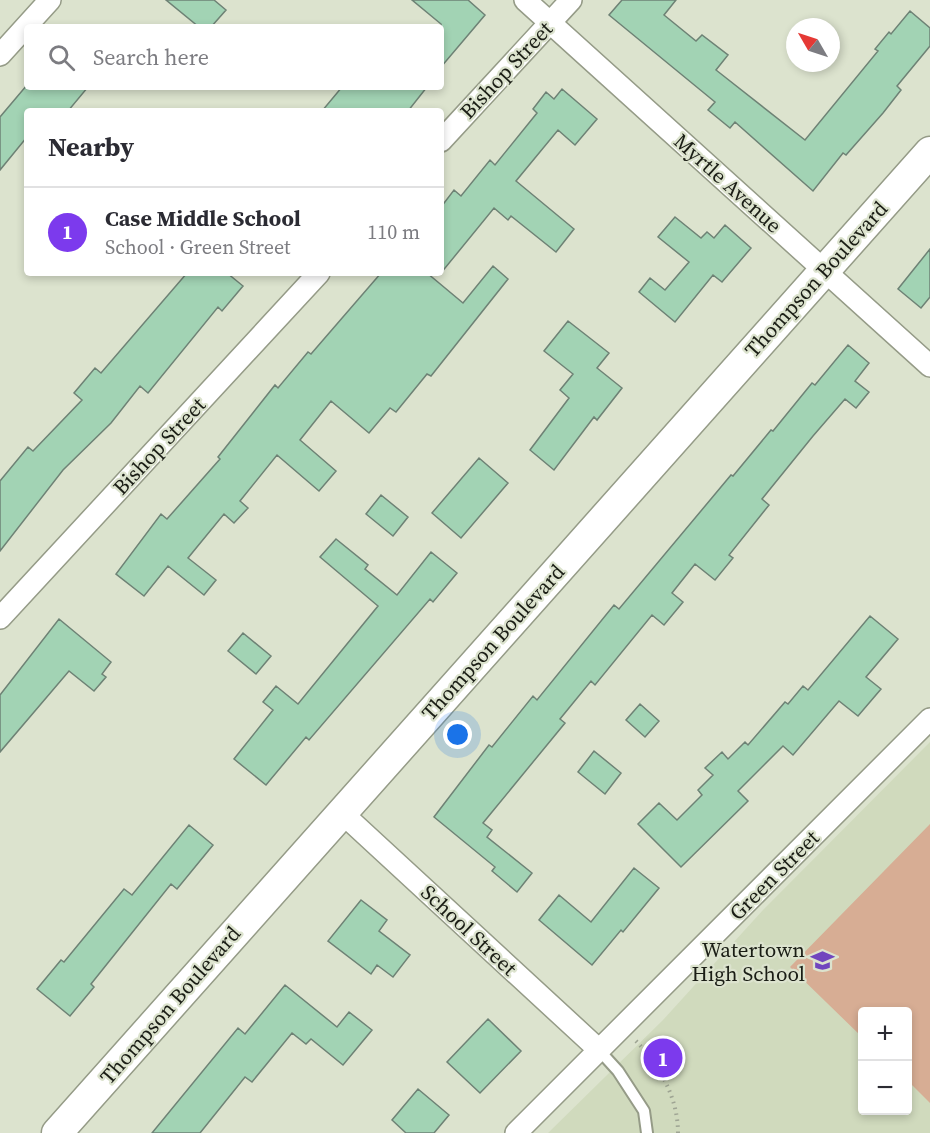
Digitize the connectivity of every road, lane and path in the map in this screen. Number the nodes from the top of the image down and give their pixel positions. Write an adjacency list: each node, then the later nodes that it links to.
1 (51, 0): 5 (street)
2 (525, 0): 4 (street, Myrtle Avenue)
3 (571, 0): 4 (street, Bishop Street)
4 (550, 22): 8 (street, Bishop Street); 10 (street, Myrtle Avenue)
5 (29, 24)
6 (24, 29): 7 (street)
7 (0, 55)
8 (444, 138)
9 (930, 152): 10 (street, Thompson Boulevard)
10 (824, 270): 12 (street, Myrtle Avenue); 15 (street, Thompson Boulevard)
11 (316, 276): 13 (street, Bishop Street)
12 (930, 366)
13 (0, 618)
14 (930, 719): 17 (street, Green Street)
15 (340, 812): 17 (street, School Street); 18 (street, Thompson Boulevard)
16 (635, 1041): 21 (path)
17 (598, 1049): 19 (street, Green Street); 20 (lane)
18 (57, 1133)
19 (516, 1133)
20 (647, 1133)
21 (678, 1133)

